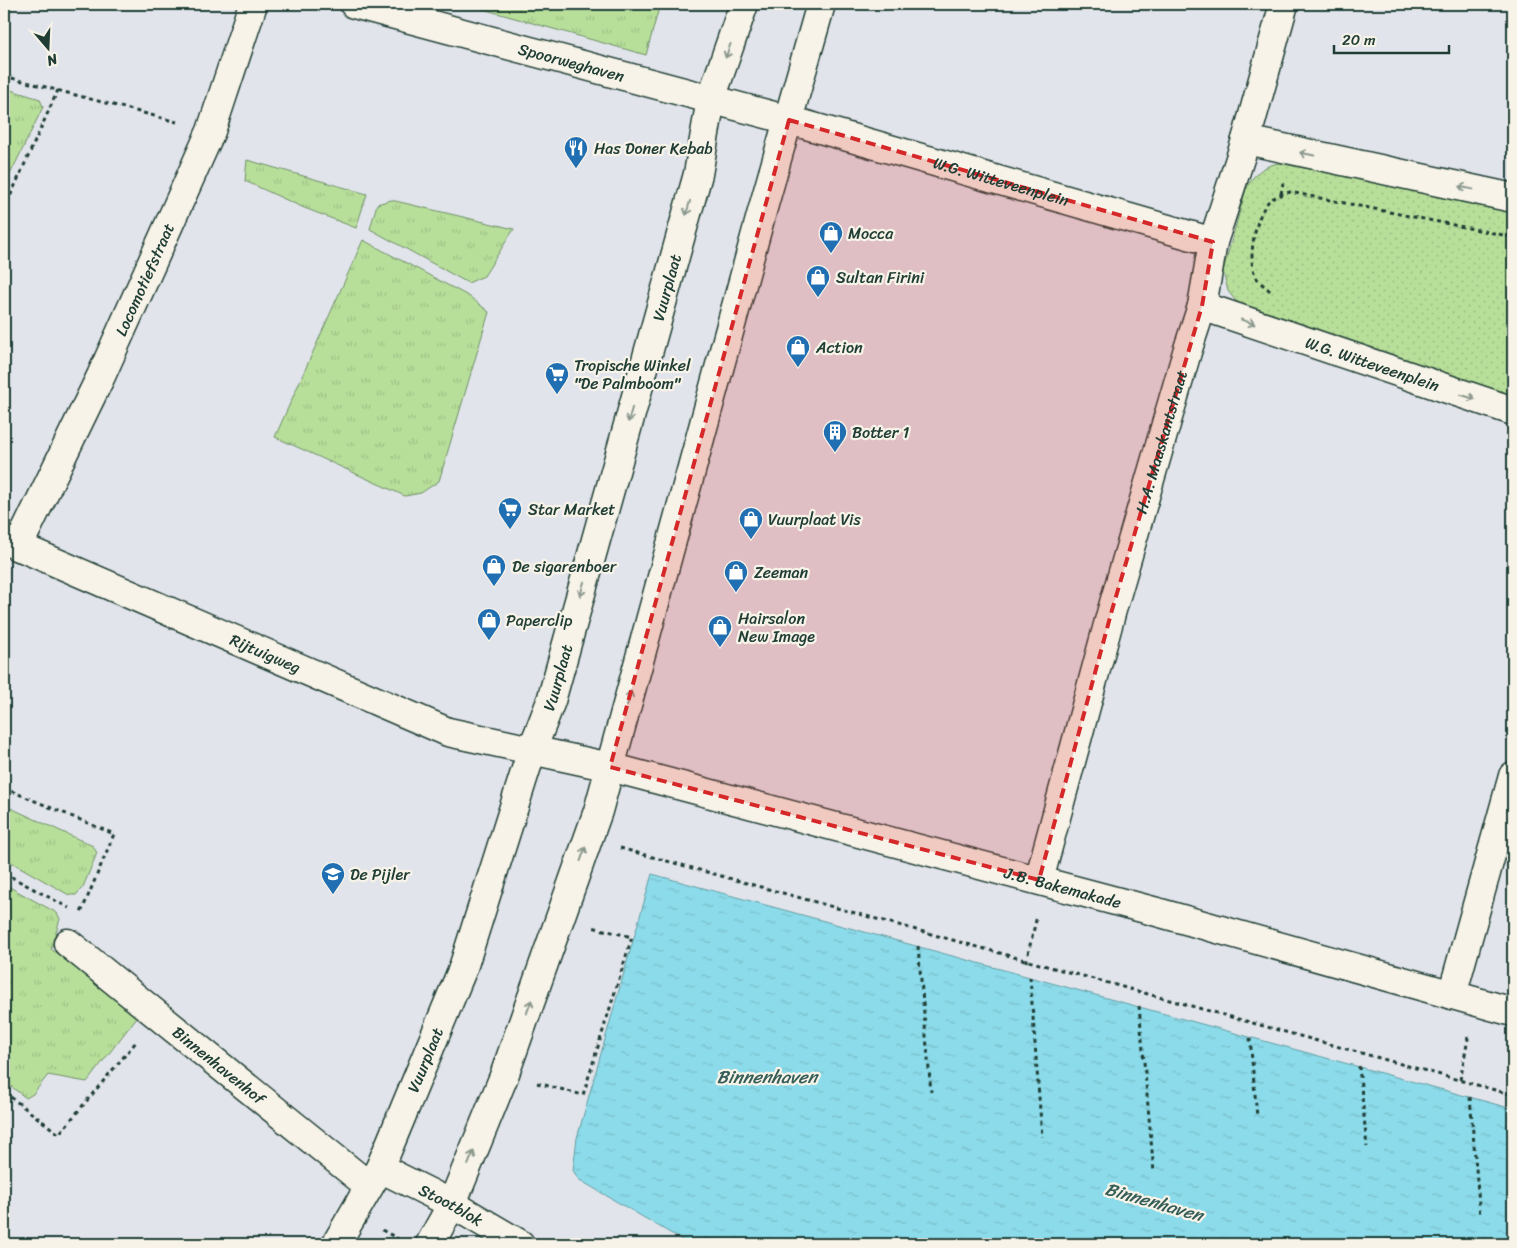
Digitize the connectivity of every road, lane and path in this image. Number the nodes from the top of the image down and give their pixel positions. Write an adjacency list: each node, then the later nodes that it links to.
1 (253, 4): 10 (street, Locomotiefstraat)
2 (354, 4): 8 (street, Spoorweghaven)
3 (744, 4): 8 (street, Vuurplaat, one-way to 8)
4 (821, 4): 9 (street)
5 (1284, 4): 11 (street, H.A. Maaskantstraat)
6 (4, 76): 7 (path)
7 (58, 90): 10 (path); 13 (path)
8 (711, 99): 9 (street, Spoorweghaven); 20 (street, Vuurplaat, one-way to 20)
9 (789, 120): 15 (street, W.G. Witteveenplein); 21 (street, one-way to 9)
10 (210, 131): 19 (street, Locomotiefstraat)
11 (1246, 140): 12 (street, one-way to 11); 15 (street, H.A. Maaskantstraat)
12 (1513, 198)
13 (4, 210)
14 (1513, 237): 16 (path)
15 (1213, 242): 17 (street, H.A. Maaskantstraat)
16 (1277, 295)
17 (1202, 306): 18 (street, W.G. Witteveenplein, one-way to 18); 26 (street, H.A. Maaskantstraat)
18 (1513, 411)
19 (11, 543): 20 (street, Rijtuigweg)
20 (532, 750): 21 (street, Rijtuigweg); 49 (street, Vuurplaat)
21 (610, 767): 24 (street); 26 (street, J.B. Bakemakade)
22 (1513, 776): 33 (street)
23 (4, 788): 27 (path)
24 (588, 839): 31 (path); 50 (street, one-way to 24)
25 (4, 874): 27 (path)
26 (1039, 880): 31 (path); 33 (street, J.B. Bakemakade)
27 (81, 914): 29 (path)
28 (612, 931): 40 (path)
29 (68, 943): 36 (street, Binnenhavenhof)
30 (918, 946): 42 (path)
31 (1026, 962): 39 (path)
32 (1030, 977): 46 (path)
33 (1452, 995): 35 (street, J.B. Bakemakade); 39 (path)
34 (1139, 1006): 48 (path)
35 (1513, 1012)
36 (158, 1015): 41 (path); 49 (street, Binnenhavenhof)
37 (1250, 1038): 45 (path)
38 (1359, 1066): 47 (path)
39 (1460, 1080): 43 (path)
40 (565, 1090)
41 (4, 1092)
42 (931, 1092)
43 (1513, 1095)
44 (1470, 1097): 51 (path)
45 (1257, 1117)
46 (1042, 1137)
47 (1367, 1148)
48 (1154, 1173)
49 (375, 1177): 50 (street, Stootblok); 52 (street, Vuurplaat)
50 (452, 1204): 53 (street); 54 (street, Stootblok)
51 (1480, 1216)
52 (336, 1244)
53 (430, 1244)
54 (520, 1244)

